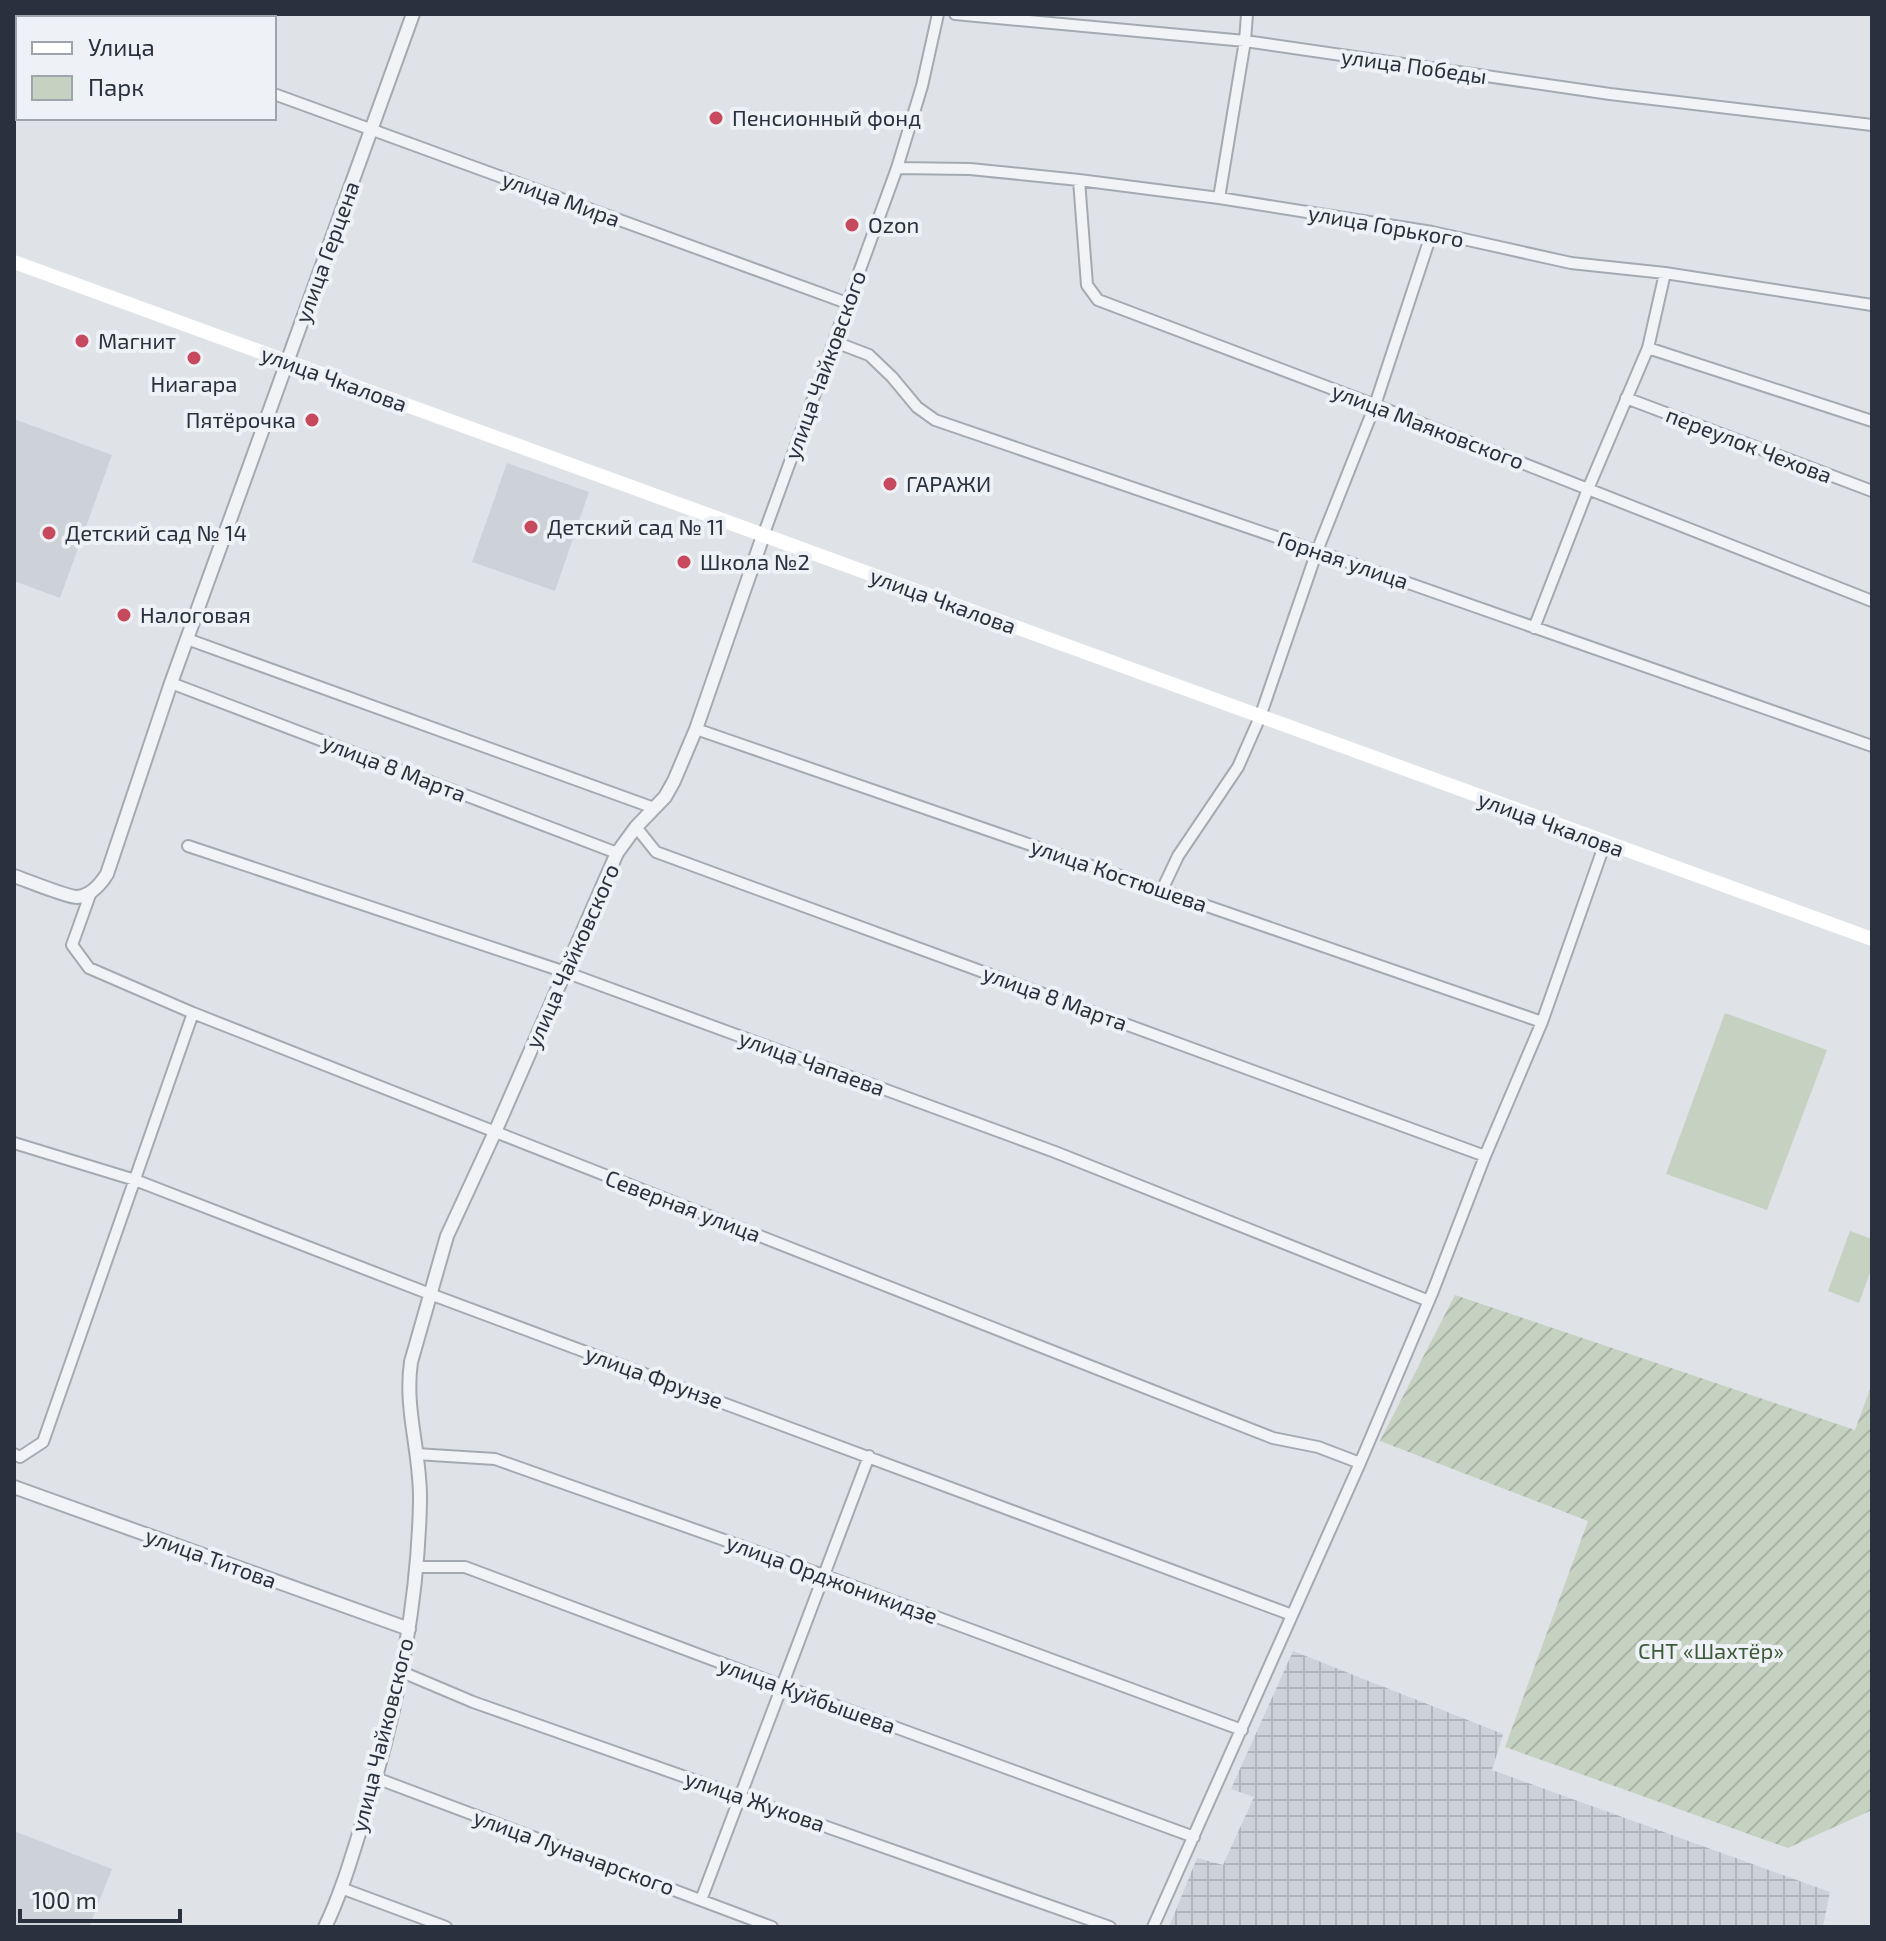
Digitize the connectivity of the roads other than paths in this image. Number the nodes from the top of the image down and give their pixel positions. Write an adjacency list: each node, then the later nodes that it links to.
1 (413, 14): 8 (street, улица Герцена)
2 (938, 14): 9 (street, улица Чайковского)
3 (955, 14): 5 (street, улица Победы)
4 (1247, 14): 5 (street)
5 (1245, 41): 7 (street, улица Победы); 11 (street)
6 (276, 95): 8 (street, улица Мира)
7 (1872, 125)
8 (372, 130): 15 (street, улица Мира); 19 (street, улица Герцена)
9 (897, 168): 10 (street, улица Горького); 15 (street, улица Чайковского)
10 (1079, 180): 11 (street, улица Горького); 21 (street, улица Маяковского)
11 (1219, 198): 12 (street, улица Горького)
12 (1432, 232): 14 (street, улица Горького); 21 (street)
13 (14, 262): 19 (main road, улица Чкалова)
14 (1665, 273): 16 (street, улица Горького); 18 (street)
15 (847, 303): 17 (street, улица Чайковского)
16 (1872, 305)
17 (835, 342): 25 (street, улица Чайковского); 26 (street, Горная улица)
18 (1648, 348): 20 (street); 22 (street)
19 (287, 362): 25 (main road, улица Чкалова); 29 (street, улица Герцена)
20 (1626, 398): 23 (street); 24 (street, переулок Чехова)
21 (1375, 405): 23 (street, улица Маяковского); 26 (street)
22 (1872, 421)
23 (1588, 489): 27 (street, улица Маяковского); 28 (street)
24 (1872, 491)
25 (763, 536): 31 (main road, улица Чкалова); 32 (street, улица Чайковского)
26 (1317, 551): 28 (street, Горная улица); 31 (street)
27 (1872, 601)
28 (1534, 628): 33 (street, Горная улица)
29 (187, 639): 30 (street, улица Герцена); 34 (street)
30 (171, 683): 38 (street, улица 8 Марта); 41 (street, улица Герцена)
31 (1260, 717): 36 (main road, улица Чкалова); 40 (street)
32 (696, 729): 34 (street, улица Чайковского); 40 (street, улица Костюшева)
33 (1872, 746)
34 (654, 808): 35 (street, улица Чайковского)
35 (636, 827): 38 (street, улица Чайковского); 48 (street, улица 8 Марта)
36 (1605, 843): 42 (main road, улица Чкалова); 45 (street)
37 (188, 846): 43 (street, улица Чапаева)
38 (617, 853): 43 (street, улица Чайковского)
39 (14, 876): 41 (street)
40 (1162, 890): 45 (street, улица Костюшева)
41 (91, 892): 44 (street, Северная улица)
42 (1872, 939)
43 (565, 972): 46 (street, улица Чайковского); 51 (street, улица Чапаева)
44 (193, 1013): 46 (street, Северная улица); 49 (street)
45 (1542, 1022): 48 (street)
46 (495, 1132): 50 (street, улица Чайковского); 55 (street, Северная улица)
47 (14, 1143): 49 (street, улица Фрунзе)
48 (1485, 1156): 51 (street)
49 (135, 1180): 50 (street, улица Фрунзе); 52 (street)
50 (430, 1294): 53 (street, улица Чайковского); 54 (street, улица Фрунзе)
51 (1429, 1301): 55 (street)
52 (14, 1454)
53 (416, 1454): 57 (street, улица Чайковского); 58 (street, улица Орджоникидзе)
54 (869, 1456): 58 (street); 59 (street, улица Фрунзе)
55 (1360, 1463): 59 (street)
56 (14, 1487): 60 (street, улица Титова)
57 (418, 1567): 60 (street, улица Чайковского); 62 (street, улица Куйбышева)
58 (823, 1575): 62 (street); 63 (street, улица Орджоникидзе)
59 (1292, 1615): 63 (street)
60 (409, 1629): 61 (street, улица Чайковского)
61 (402, 1672): 64 (street, улица Чайковского); 65 (street, улица Жукова)
62 (780, 1685): 65 (street); 66 (street, улица Куйбышева)
63 (1242, 1730): 66 (street)
64 (376, 1778): 67 (street, улица Чайковского); 68 (street, улица Луначарского)
65 (740, 1796): 68 (street); 72 (street, улица Жукова)
66 (1194, 1837): 73 (street)
67 (341, 1888): 69 (street, улица Чайковского); 70 (street)
68 (701, 1900): 71 (street, улица Луначарского)
69 (325, 1927)
70 (446, 1927)
71 (772, 1927)
72 (1110, 1927)
73 (1153, 1927)

